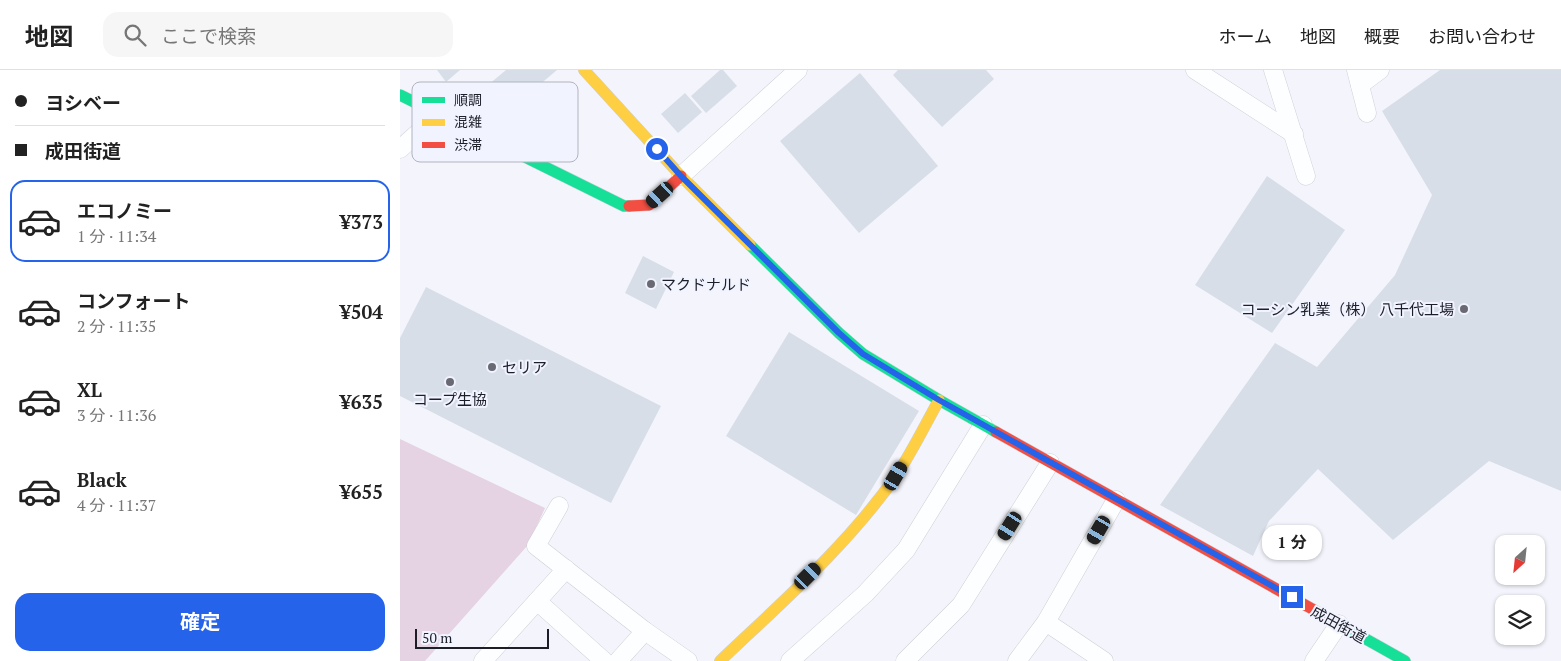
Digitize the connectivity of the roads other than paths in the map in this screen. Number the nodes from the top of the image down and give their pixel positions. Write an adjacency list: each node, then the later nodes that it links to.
1 (584, 70): 14 (main road, 成田街道)
2 (798, 70): 14 (street)
3 (1195, 70): 10 (street)
4 (1273, 70): 10 (street)
5 (1380, 70): 6 (street)
6 (1358, 77): 9 (street)
7 (400, 94): 8 (main road)
8 (412, 100)
9 (1367, 113)
10 (1294, 134): 15 (street)
11 (412, 138): 12 (street)
12 (400, 149)
13 (536, 162): 14 (main road)
14 (681, 176): 16 (main road, 成田街道)
15 (1306, 176)
16 (939, 400): 17 (main road, 成田街道); 30 (main road)
17 (983, 425): 18 (main road, 成田街道); 31 (street)
18 (1050, 463): 19 (main road, 成田街道); 32 (street)
19 (1116, 500): 23 (street); 24 (main road, 成田街道)
20 (558, 506): 21 (street)
21 (566, 569): 22 (street); 25 (street)
22 (537, 601): 26 (street); 27 (street)
23 (1046, 622): 33 (street); 34 (street)
24 (1339, 624): 35 (street); 36 (main road, 成田街道)
25 (645, 631): 28 (street); 29 (street)
26 (488, 659)
27 (604, 661)
28 (618, 661)
29 (688, 661)
30 (720, 661)
31 (790, 661)
32 (905, 661)
33 (1017, 661)
34 (1104, 661)
35 (1314, 661)
36 (1405, 661)

